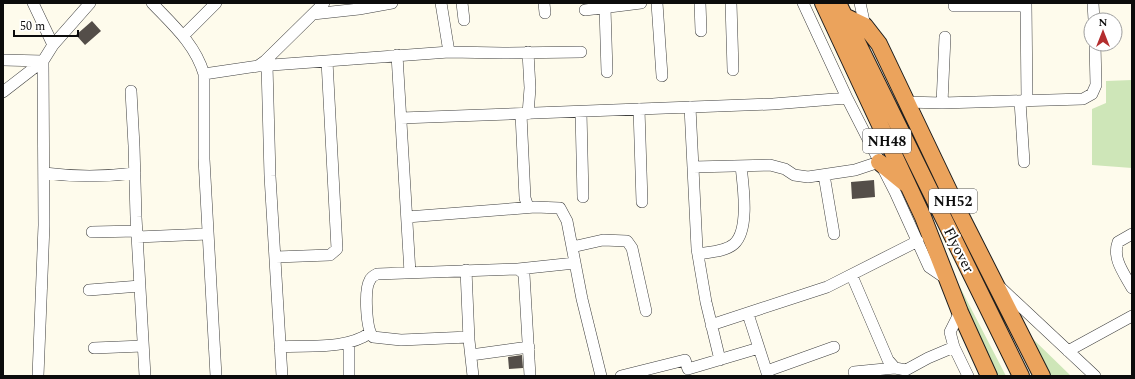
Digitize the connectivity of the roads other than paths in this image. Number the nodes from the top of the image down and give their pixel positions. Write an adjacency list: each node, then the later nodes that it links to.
1 (33, 3): 27 (street)
2 (90, 3): 27 (street)
3 (152, 3): 25 (street)
4 (216, 3): 25 (street)
5 (324, 3): 21 (street)
6 (392, 3): 21 (street)
7 (440, 3): 28 (street)
8 (462, 3): 22 (street)
9 (641, 3): 19 (street)
10 (657, 3): 40 (street)
11 (700, 3): 24 (street)
12 (731, 3): 37 (street)
13 (803, 3): 43 (street)
14 (823, 3): 59 (highway, NH48)
15 (860, 3): 23 (street)
16 (1026, 4): 17 (street); 44 (street)
17 (954, 6)
18 (842, 7): 23 (highway); 116 (highway, Flyover / NH48)
19 (605, 8): 20 (street); 38 (street)
20 (585, 10)
21 (313, 14): 36 (street)
22 (464, 20)
23 (866, 26): 45 (highway, NH52)
24 (701, 31)
25 (183, 36): 39 (street)
26 (945, 38): 46 (street)
27 (53, 45): 34 (street)
28 (449, 52): 29 (street); 32 (street)
29 (528, 52): 30 (street); 50 (street)
30 (580, 52)
31 (1095, 52): 44 (street)
32 (397, 55): 35 (street); 51 (street)
33 (3, 60): 34 (street)
34 (43, 61): 42 (street); 56 (street)
35 (328, 61): 36 (street); 72 (street)
36 (262, 65): 39 (street); 72 (street)
37 (733, 70)
38 (607, 72)
39 (204, 74): 66 (street)
40 (662, 76)
41 (131, 91): 57 (street)
42 (3, 92)
43 (847, 98): 47 (street); 52 (street)
44 (1024, 101): 46 (street); 53 (street)
45 (906, 102): 46 (street); 79 (highway, NH52)
46 (942, 103)
47 (690, 108): 48 (street); 55 (street)
48 (639, 110): 49 (street); 61 (street)
49 (581, 112): 50 (street); 60 (street)
50 (525, 114): 51 (street); 62 (street)
51 (400, 118): 63 (street)
52 (879, 162): 58 (street); 59 (highway); 69 (street)
53 (1024, 162)
54 (741, 166): 55 (street); 58 (street); 71 (street)
55 (693, 167): 71 (street)
56 (44, 173): 57 (street); 105 (street)
57 (135, 173): 65 (street)
58 (824, 175): 67 (street)
59 (909, 186): 78 (highway, NH48)
60 (583, 197)
61 (642, 202)
62 (528, 208): 63 (street); 70 (street)
63 (407, 217): 76 (street)
64 (92, 232): 65 (street)
65 (137, 234): 66 (street); 80 (street)
66 (208, 234): 107 (street)
67 (834, 234)
68 (1132, 234): 81 (street)
69 (918, 241): 77 (street); 78 (street)
70 (572, 247): 73 (street); 83 (street)
71 (698, 254): 87 (street)
72 (276, 257): 92 (street)
73 (575, 263): 74 (street); 112 (street)
74 (518, 269): 75 (street); 93 (street)
75 (466, 270): 76 (street); 89 (street)
76 (410, 272): 88 (street)
77 (852, 276): 85 (street); 101 (street)
78 (948, 280): 84 (highway, NH48)
79 (992, 280): 98 (street); 117 (highway, NH52)
80 (140, 286): 82 (street); 91 (street)
81 (1132, 288)
82 (89, 290)
83 (646, 311)
84 (960, 312): 97 (street); 115 (highway, NH48)
85 (748, 314): 87 (street); 96 (street)
86 (1132, 316): 98 (street)
87 (711, 324): 100 (street)
88 (370, 333): 89 (street); 90 (street)
89 (469, 337): 99 (street)
90 (348, 343): 92 (street); 109 (street)
91 (143, 346): 95 (street); 106 (street)
92 (280, 347): 108 (street)
93 (529, 347): 99 (street); 111 (street)
94 (834, 347): 104 (street)
95 (94, 348)
96 (759, 348): 100 (street); 104 (street)
97 (954, 348): 101 (street); 114 (street)
98 (1068, 351): 118 (street)
99 (471, 355): 110 (street)
100 (720, 360): 103 (street)
101 (895, 368): 102 (street)
102 (854, 372)
103 (689, 373): 113 (street)
104 (768, 374)
105 (38, 376)
106 (145, 376)
107 (216, 376)
108 (282, 376)
109 (349, 376)
110 (473, 376)
111 (530, 376)
112 (601, 376)
113 (621, 376)
114 (968, 376)
115 (989, 376)
116 (1021, 376)
117 (1042, 376)
118 (1095, 376)

